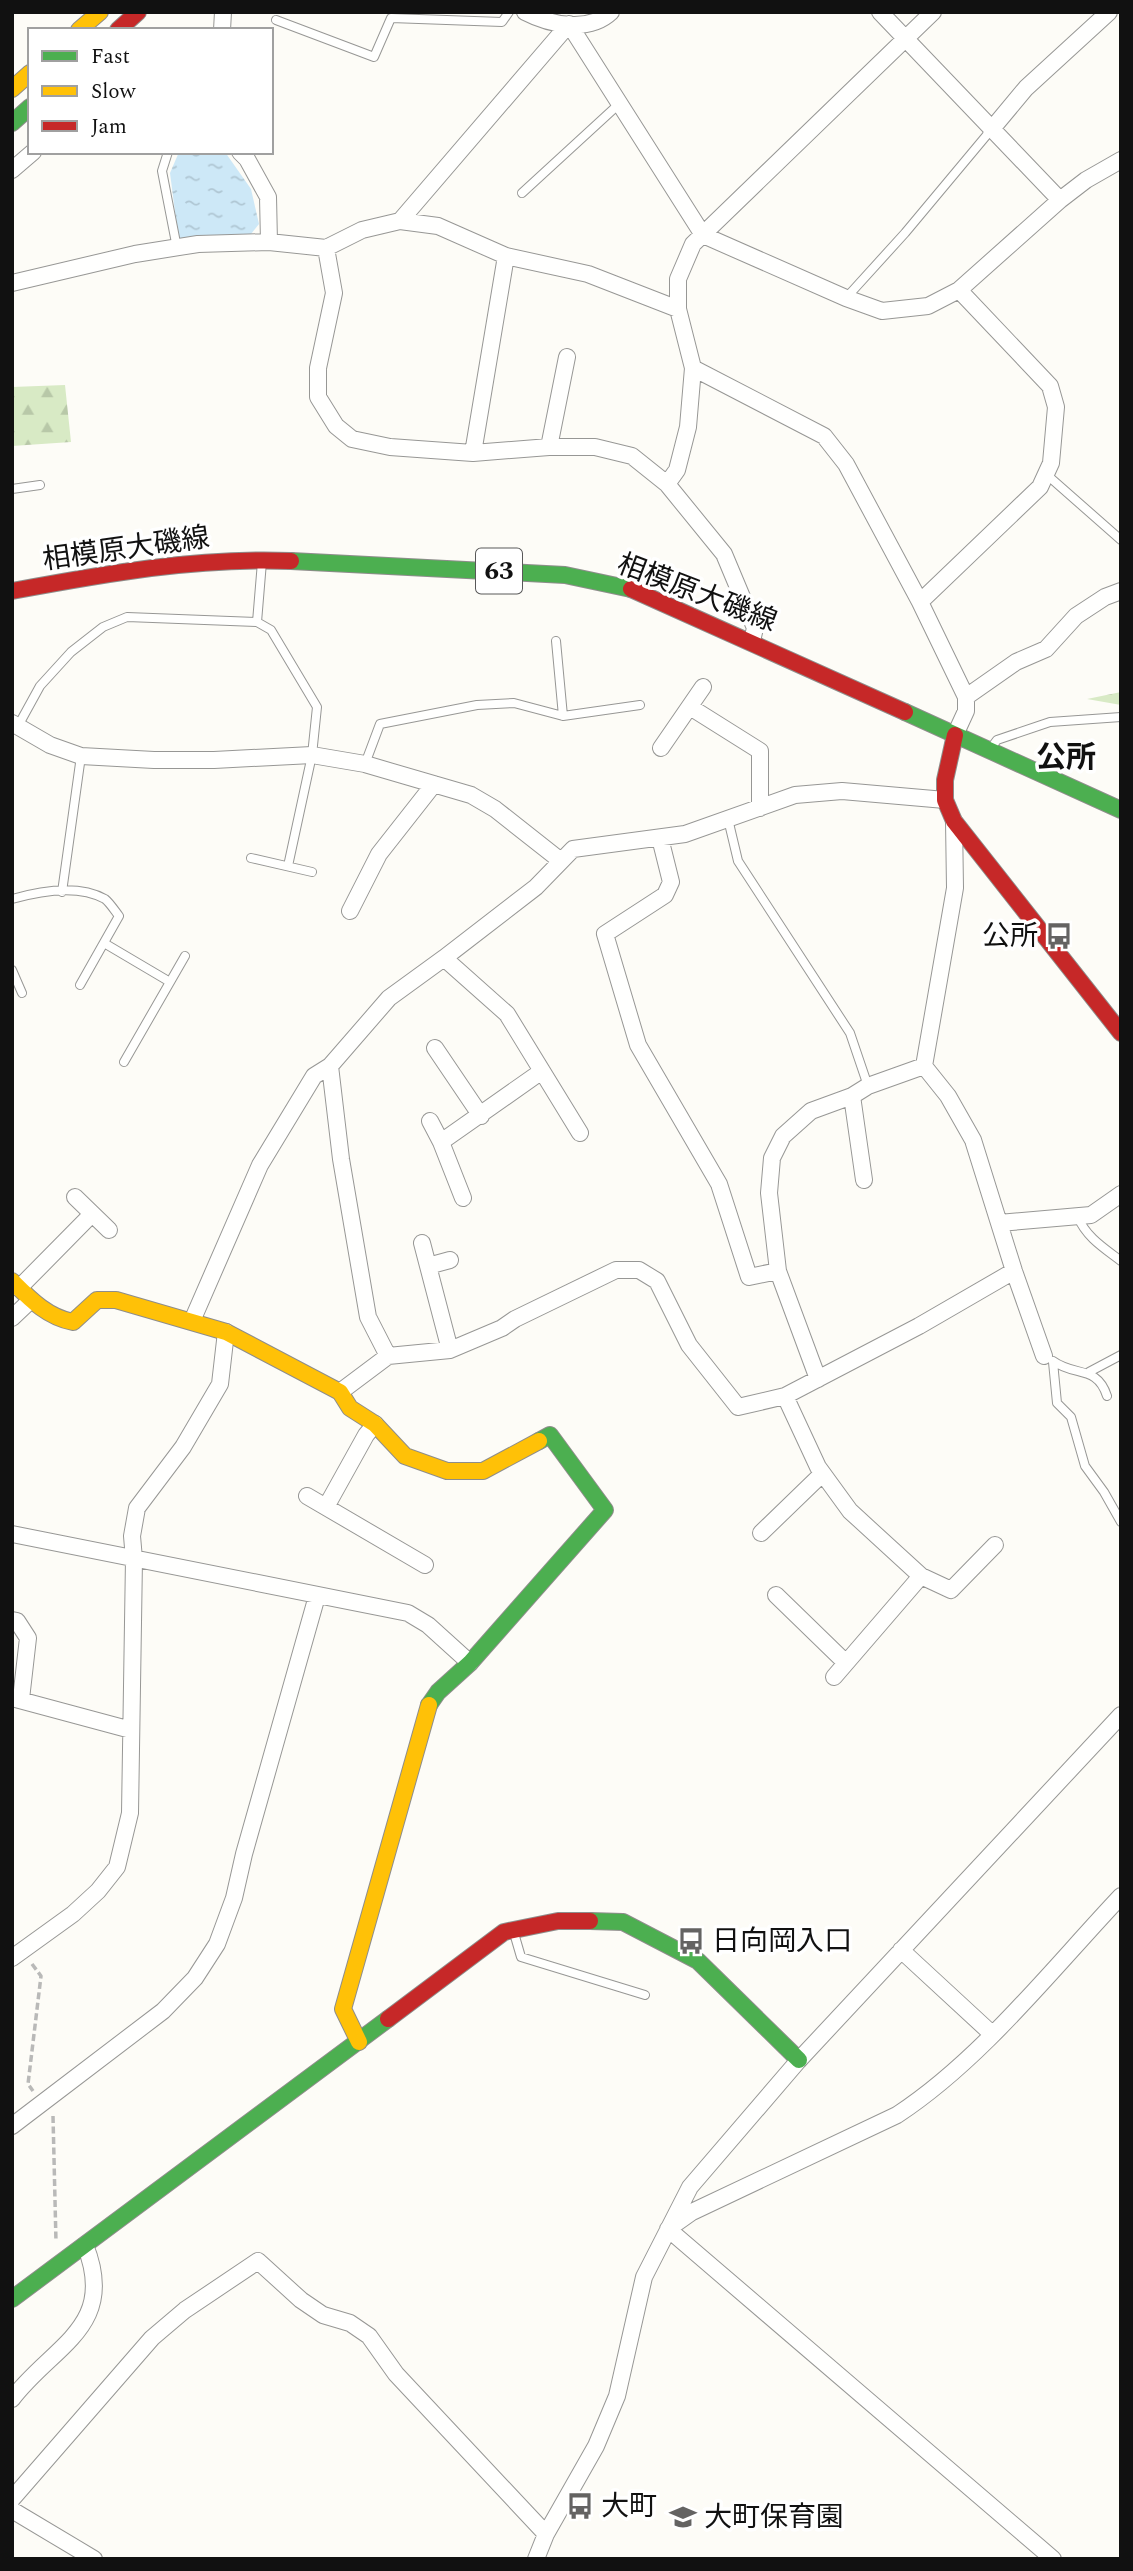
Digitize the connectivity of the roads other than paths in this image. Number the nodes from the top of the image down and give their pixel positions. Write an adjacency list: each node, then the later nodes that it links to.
1 (100, 12): 11 (main road)
2 (138, 12): 12 (main road)
3 (509, 12): 9 (lane)
4 (525, 12): 10 (street)
5 (611, 12): 10 (street)
6 (880, 12): 13 (street)
7 (933, 12): 13 (street)
8 (1108, 12): 19 (street)
9 (276, 20)
10 (569, 24): 16 (street); 27 (street)
11 (81, 28)
12 (120, 28)
13 (905, 38): 19 (street); 28 (street)
14 (28, 75): 15 (main road)
15 (12, 89)
16 (619, 104): 25 (lane); 28 (street)
17 (28, 109): 18 (main road)
18 (12, 122)
19 (991, 130): 26 (street); 35 (lane)
20 (31, 154): 24 (street)
21 (167, 154): 30 (lane)
22 (242, 154): 29 (street)
23 (1121, 160): 26 (street)
24 (12, 170)
25 (522, 193)
26 (1060, 200): 34 (street)
27 (400, 221): 31 (street); 32 (street)
28 (703, 235): 35 (street); 36 (street)
29 (269, 242): 30 (street); 31 (street)
30 (177, 248): 33 (street)
31 (326, 248): 40 (street)
32 (506, 256): 36 (street); 40 (street)
33 (12, 283)
34 (959, 290): 35 (street); 41 (street)
35 (846, 298)
36 (678, 309): 38 (street)
37 (567, 357): 39 (street)
38 (693, 368): 42 (street); 49 (street)
39 (549, 447): 40 (street); 42 (street)
40 (473, 453)
41 (1046, 474): 45 (lane); 49 (street)
42 (667, 484): 51 (street)
43 (40, 485): 44 (lane)
44 (12, 489)
45 (1121, 540)
46 (262, 560): 48 (main road, 相模原大磯線 / 63); 50 (lane); 51 (main road, 相模原大磯線 / 63)
47 (1121, 591): 54 (street)
48 (12, 592)
49 (920, 602): 54 (street)
50 (257, 622): 59 (lane); 63 (lane)
51 (752, 640): 60 (main road, 相模原大磯線 / 63)
52 (555, 641): 57 (lane)
53 (703, 687): 56 (street)
54 (967, 697): 60 (street)
55 (640, 705): 57 (lane)
56 (690, 707): 61 (street); 68 (street)
57 (563, 716): 65 (lane)
58 (1121, 718): 62 (lane)
59 (15, 724): 64 (street)
60 (955, 735): 62 (main road, 相模原大磯線 / 63); 67 (main road)
61 (661, 748)
62 (990, 751): 69 (main road, 相模原大磯線 / 63)
63 (312, 755): 64 (street); 65 (street); 75 (lane)
64 (81, 756): 77 (lane)
65 (365, 764): 66 (street)
66 (434, 784): 74 (street); 79 (street)
67 (945, 800): 68 (street); 71 (main road)
68 (760, 808): 70 (street)
69 (1121, 810)
70 (728, 819): 72 (street); 93 (lane)
71 (954, 821): 87 (main road); 91 (street)
72 (660, 838): 74 (street); 111 (street)
73 (251, 858): 75 (lane)
74 (562, 861): 82 (street)
75 (288, 866): 76 (lane)
76 (312, 872)
77 (62, 892): 78 (lane); 80 (lane)
78 (12, 898)
79 (350, 911)
80 (104, 943): 84 (lane); 85 (lane)
81 (185, 956): 84 (lane)
82 (444, 958): 90 (street); 92 (street)
83 (12, 970): 86 (lane)
84 (170, 982): 89 (lane)
85 (80, 985)
86 (22, 993)
87 (1121, 1033)
88 (435, 1048): 95 (street)
89 (124, 1062)
90 (330, 1066): 116 (street); 120 (street)
91 (924, 1066): 93 (street); 105 (street)
92 (542, 1071): 95 (street); 97 (street)
93 (868, 1086): 94 (street)
94 (852, 1096): 99 (street); 111 (street)
95 (481, 1116): 98 (street)
96 (430, 1121): 98 (street)
97 (580, 1133)
98 (441, 1142): 102 (street)
99 (864, 1180)
100 (1121, 1194): 104 (street)
101 (75, 1197): 103 (street)
102 (463, 1198)
103 (92, 1214): 106 (street); 113 (street)
104 (1078, 1217): 105 (street); 109 (lane)
105 (999, 1223): 112 (street)
106 (109, 1230)
107 (422, 1243): 110 (street)
108 (450, 1260): 110 (street)
109 (1121, 1261)
110 (428, 1266): 118 (street)
111 (778, 1271): 123 (street)
112 (1014, 1271): 121 (street); 123 (street)
113 (16, 1285): 114 (main road)
114 (31, 1300): 115 (street); 116 (main road)
115 (12, 1318)
116 (192, 1321): 117 (main road)
117 (226, 1332): 124 (main road); 135 (street)
118 (450, 1350): 120 (street); 125 (street)
119 (1121, 1355): 122 (lane)
120 (388, 1356): 124 (street)
121 (1049, 1359): 122 (lane); 131 (lane)
122 (1089, 1372): 126 (lane)
123 (818, 1379): 125 (street)
124 (340, 1392): 127 (main road)
125 (785, 1396): 128 (street)
126 (1107, 1396)
127 (375, 1424): 130 (street); 141 (main road)
128 (822, 1474): 132 (street); 137 (street)
129 (307, 1496): 130 (street)
130 (326, 1507): 136 (street)
131 (1121, 1522)
132 (761, 1533)
133 (12, 1534): 135 (street)
134 (995, 1545): 137 (street)
135 (134, 1559): 139 (street); 146 (street)
136 (425, 1565)
137 (921, 1576): 142 (street)
138 (776, 1595): 142 (street)
139 (317, 1596): 141 (street); 155 (street)
140 (12, 1620): 144 (street)
141 (470, 1663): 153 (main road)
142 (846, 1663): 143 (street)
143 (834, 1677)
144 (16, 1699): 146 (street)
145 (1121, 1715): 149 (street)
146 (131, 1730): 150 (street)
147 (1121, 1896): 152 (street)
148 (513, 1931): 151 (lane); 153 (main road); 154 (main road)
149 (901, 1950): 152 (street); 154 (street)
150 (12, 1958)
151 (645, 1995)
152 (992, 2034): 156 (street)
153 (359, 2042): 157 (main road)
154 (799, 2060): 156 (street)
155 (12, 2126)
156 (668, 2230): 162 (street); 165 (street)
157 (85, 2245): 158 (main road); 159 (street)
158 (12, 2299)
159 (12, 2399)
160 (12, 2499): 162 (street)
161 (12, 2510): 163 (street)
162 (546, 2534): 164 (street)
163 (94, 2559)
164 (536, 2559)
165 (1053, 2559)

